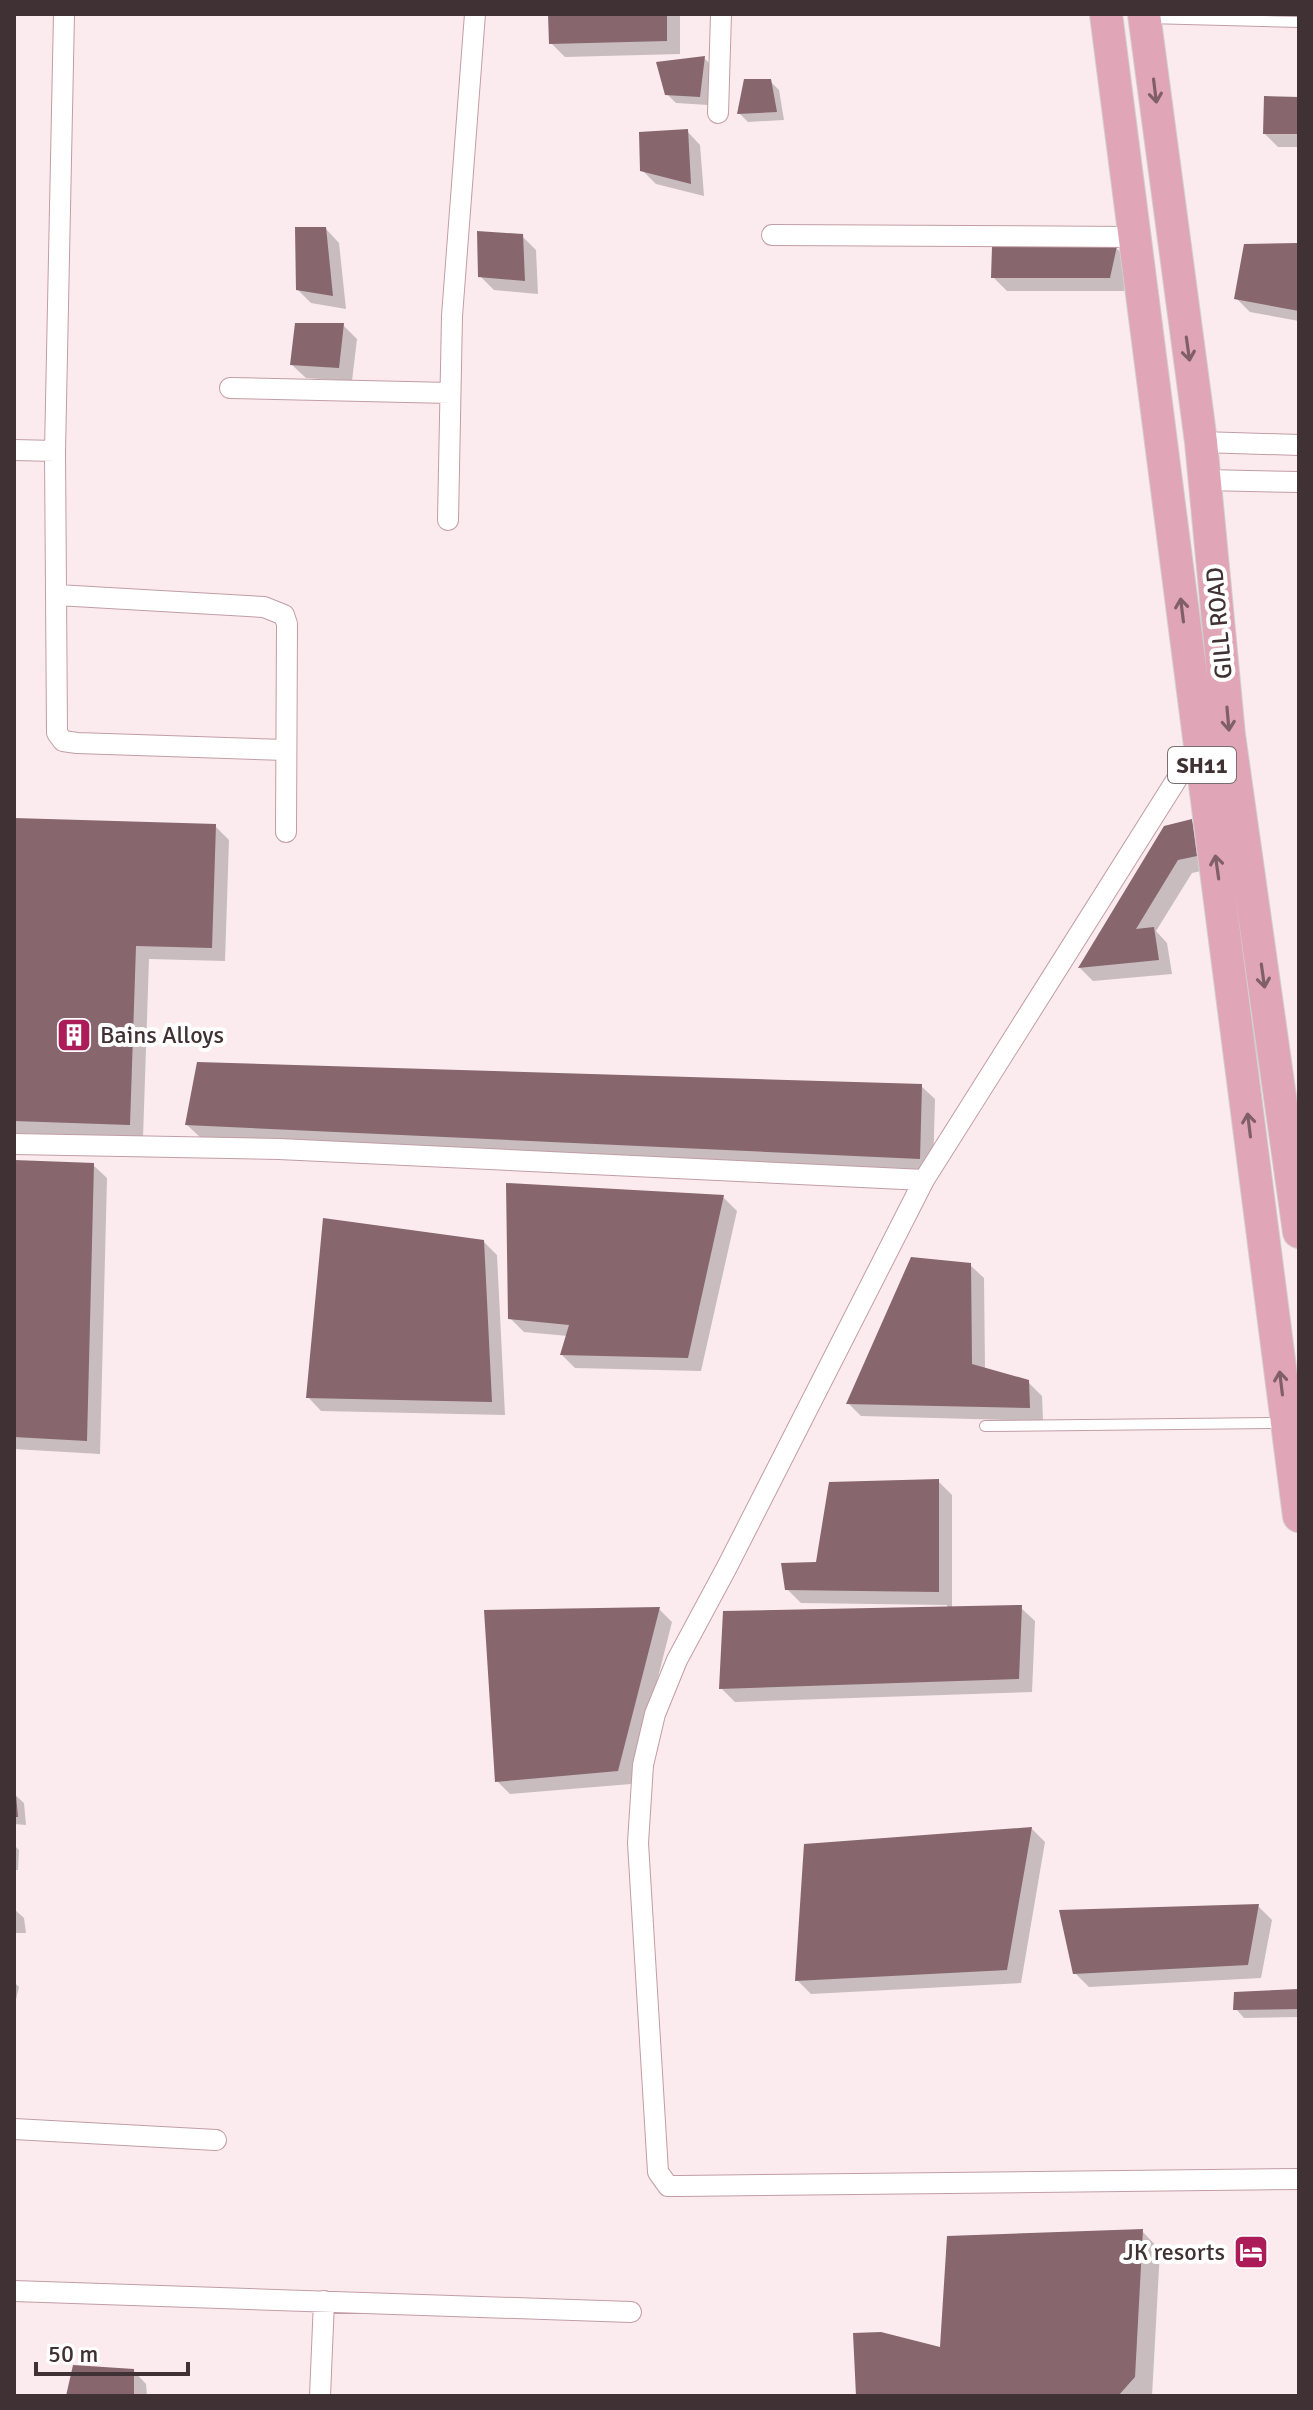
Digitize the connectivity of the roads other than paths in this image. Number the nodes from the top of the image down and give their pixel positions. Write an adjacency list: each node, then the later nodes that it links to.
1 (64, 14): 16 (street)
2 (475, 14): 11 (street)
3 (721, 14): 7 (street)
4 (1106, 14): 9 (main road, SH11)
5 (1145, 16): 6 (lane); 12 (main road, GILL ROAD / SH11, one-way to 12)
6 (1299, 22)
7 (718, 113)
8 (772, 235): 9 (street)
9 (1134, 237): 22 (main road, SH11, one-way to 9)
10 (230, 388): 11 (street)
11 (450, 393): 20 (street)
12 (1201, 442): 13 (street); 17 (main road, GILL ROAD / SH11)
13 (1263, 444): 14 (street); 18 (street)
14 (1299, 445)
15 (14, 450): 16 (street)
16 (55, 451): 21 (street)
17 (1205, 480): 18 (street); 27 (main road, GILL ROAD / SH11, one-way to 27)
18 (1264, 481): 19 (street)
19 (1299, 482)
20 (448, 520)
21 (57, 595): 23 (street); 23 (street)
22 (1199, 744): 26 (street); 28 (main road, SH11, one-way to 22)
23 (285, 750): 24 (street)
24 (286, 832)
25 (14, 1144): 26 (street)
26 (924, 1180): 33 (street)
27 (1299, 1232)
28 (1285, 1423): 29 (lane); 30 (main road, SH11)
29 (985, 1426)
30 (1299, 1516)
31 (14, 2129): 32 (street)
32 (216, 2140)
33 (1299, 2179)
34 (14, 2291): 35 (street)
35 (324, 2301): 36 (street); 37 (street)
36 (631, 2312)
37 (320, 2396)

